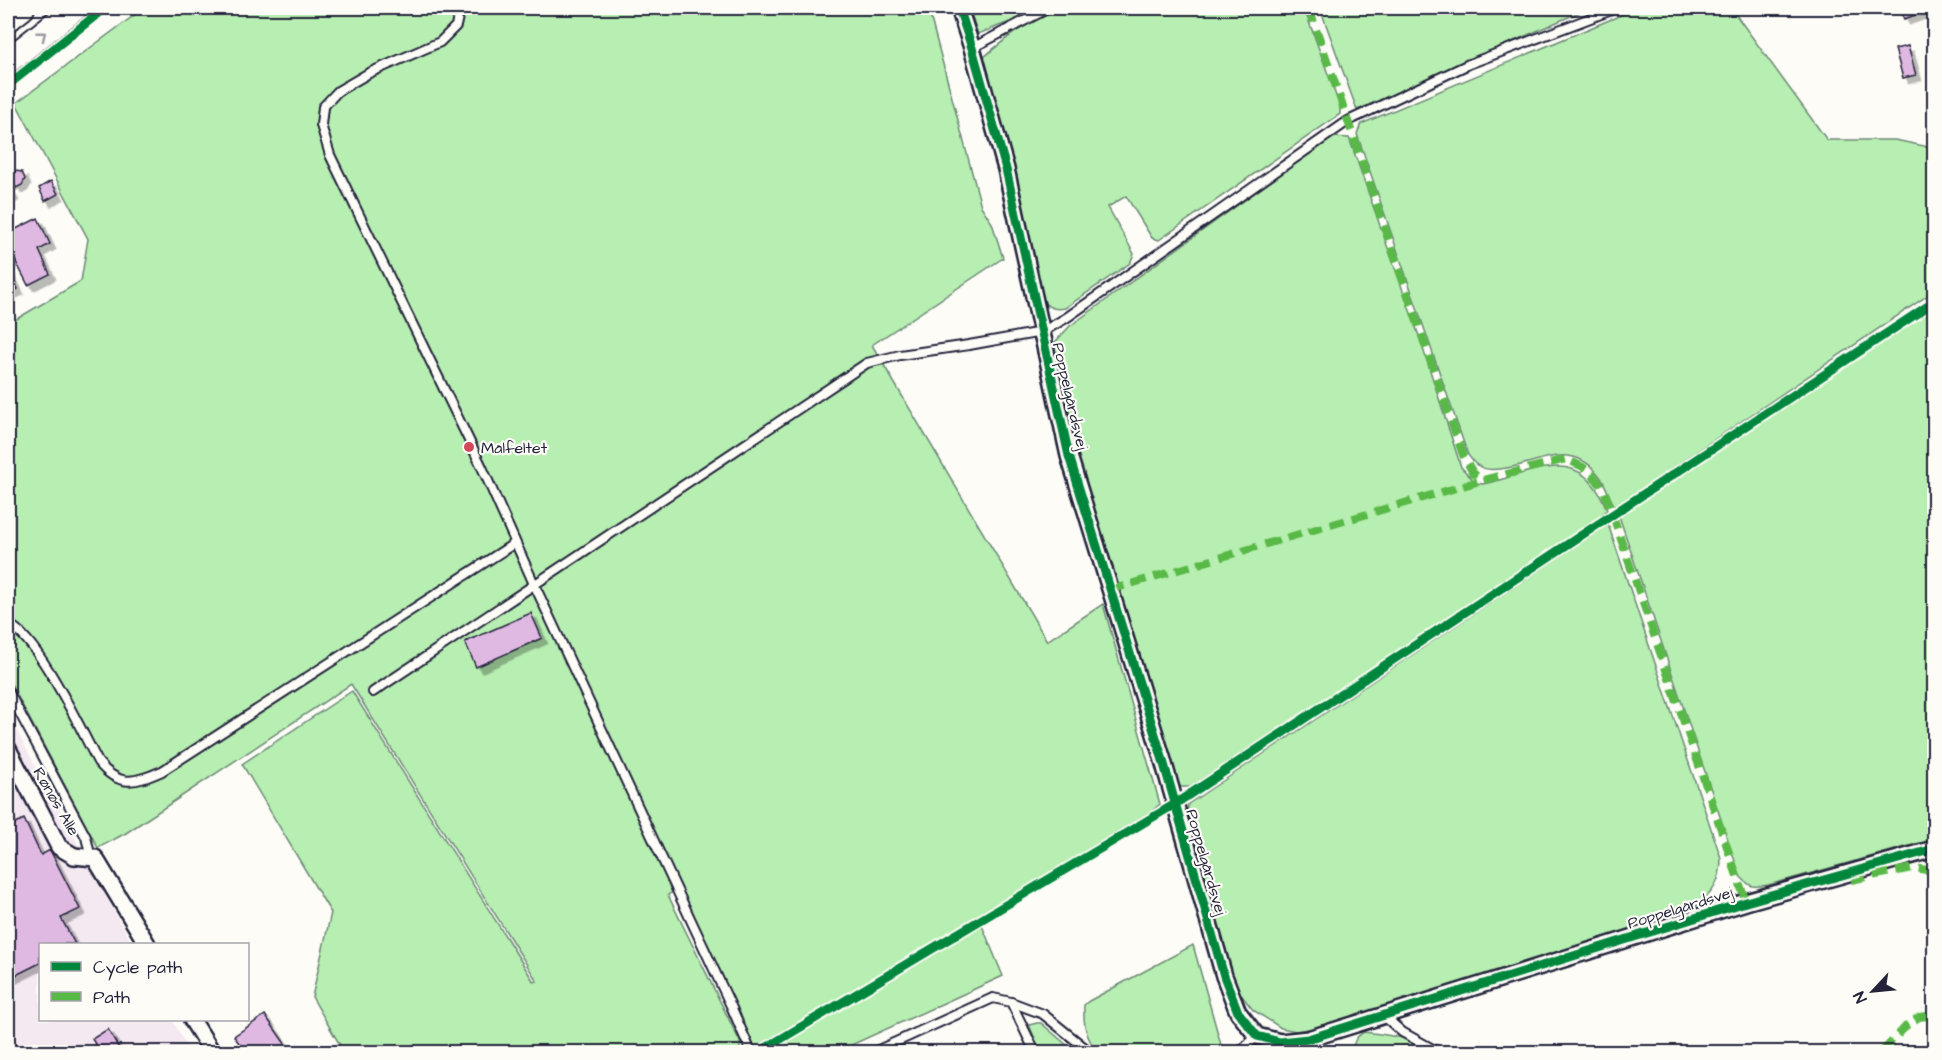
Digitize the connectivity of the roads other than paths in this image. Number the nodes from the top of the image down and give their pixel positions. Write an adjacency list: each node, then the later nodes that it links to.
1 (22, 8): 7 (main road)
2 (75, 8): 9 (main road, one-way to 2)
3 (460, 8): 11 (lane)
4 (959, 8): 8 (street, Poppelgårdsvej)
5 (1049, 8): 8 (lane)
6 (1617, 8): 10 (lane)
7 (8, 19)
8 (972, 48): 10 (street, Poppelgårdsvej)
9 (8, 61)
10 (1042, 332): 12 (lane); 23 (street, Poppelgårdsvej)
11 (515, 543): 12 (lane); 13 (lane)
12 (534, 585): 15 (lane); 26 (lane)
13 (8, 624)
14 (8, 692): 18 (lane)
15 (373, 692)
16 (8, 749): 18 (street, Rønøs Alle)
17 (1935, 849): 21 (street, Poppelgårdsvej)
18 (91, 858): 19 (street)
19 (146, 943)
20 (1011, 1002): 27 (lane); 28 (lane); 29 (lane)
21 (1383, 1015): 24 (street, Poppelgårdsvej); 31 (lane)
22 (193, 1021): 25 (street)
23 (1257, 1036): 24 (street, Poppelgårdsvej); 30 (lane)
24 (1280, 1047)
25 (212, 1053)
26 (751, 1053)
27 (874, 1053)
28 (1035, 1053)
29 (1090, 1053)
30 (1240, 1053)
31 (1438, 1053)

